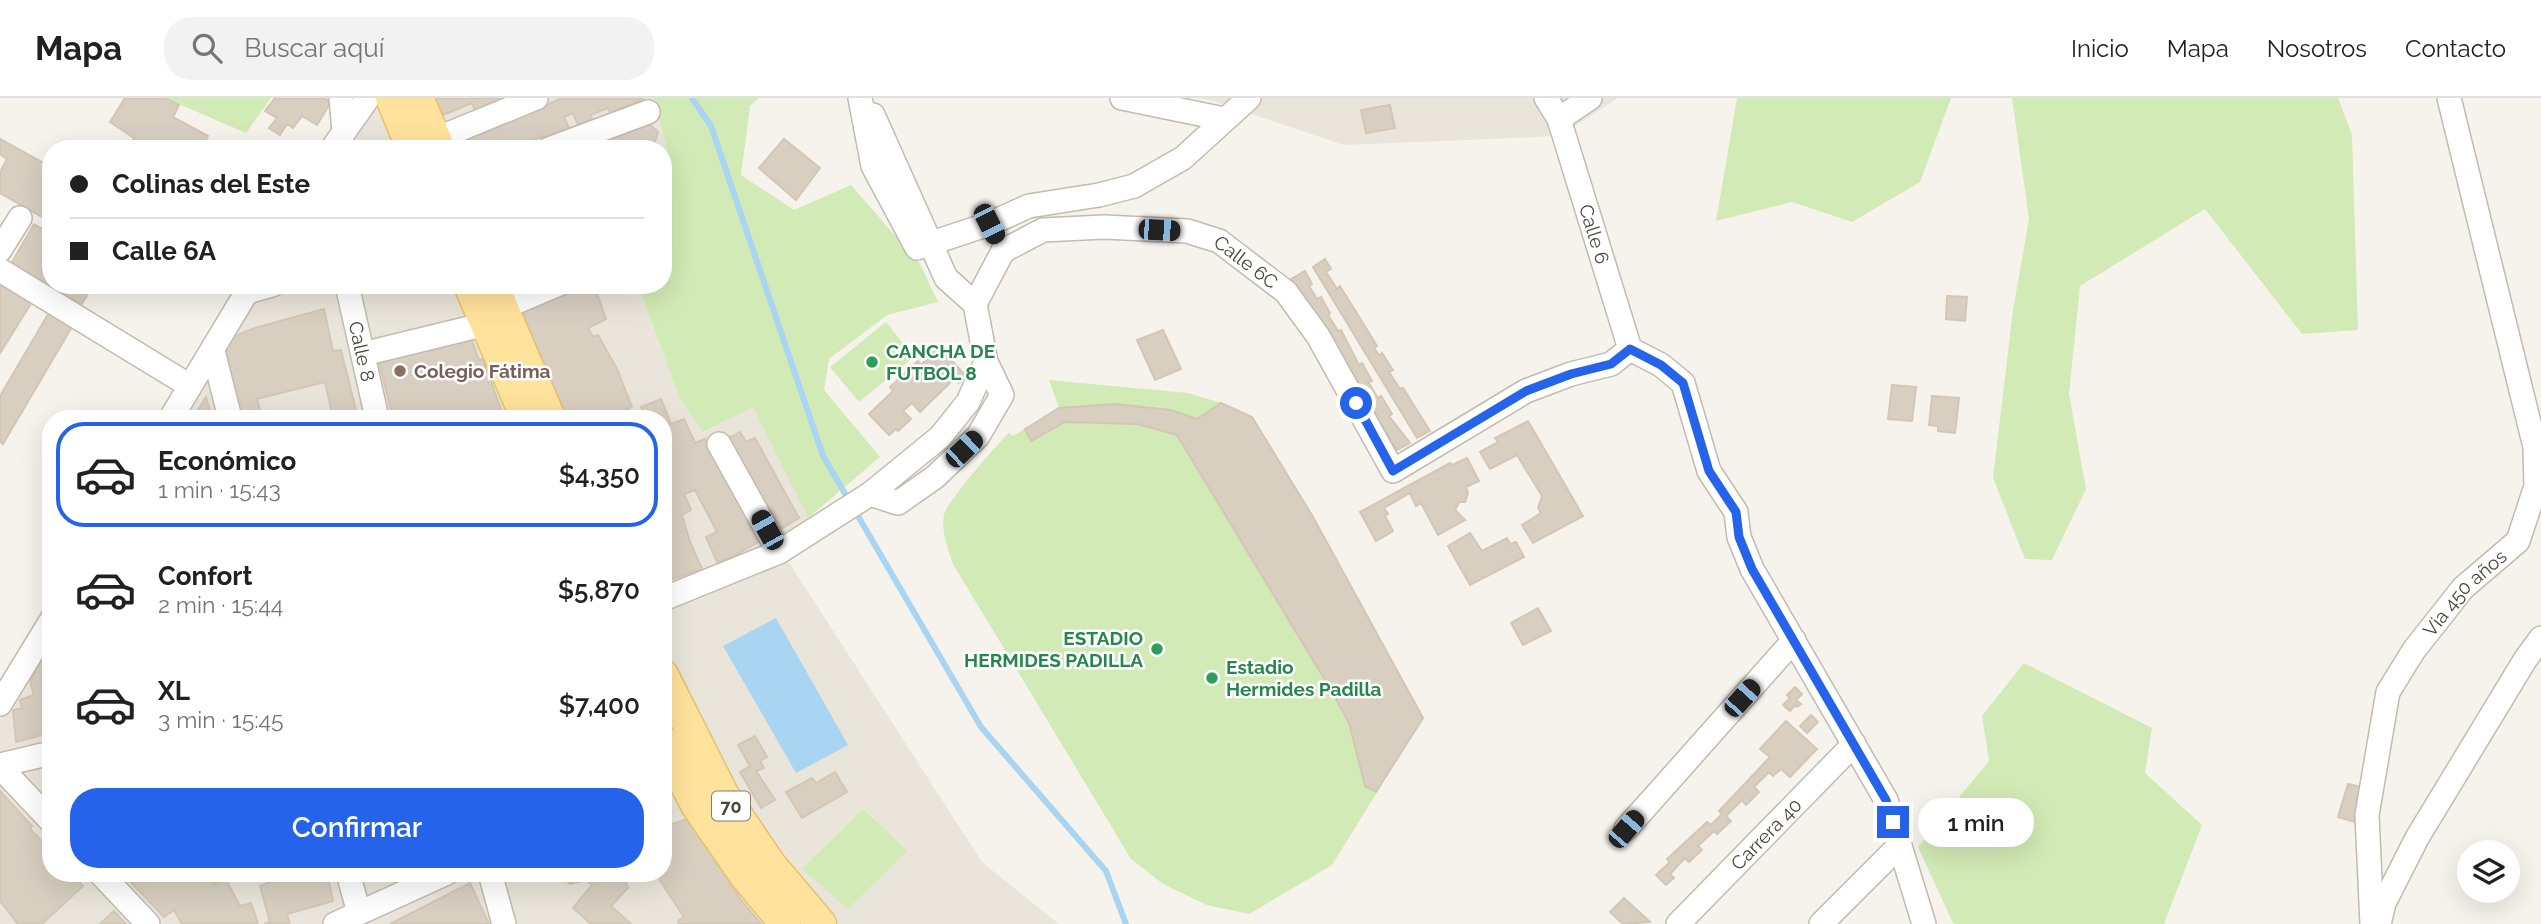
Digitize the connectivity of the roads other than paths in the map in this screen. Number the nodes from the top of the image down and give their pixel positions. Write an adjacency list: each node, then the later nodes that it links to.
1 (341, 98): 16 (street)
2 (368, 98): 16 (street)
3 (391, 98): 17 (main road)
4 (418, 98): 18 (main road)
5 (537, 98): 19 (street)
6 (862, 98): 24 (street)
7 (1122, 98): 12 (street)
8 (1249, 98): 15 (street)
9 (1546, 98): 14 (street, Calle 6)
10 (1590, 98): 14 (street)
11 (2449, 98): 71 (street, Via 450 años)
12 (1179, 111): 15 (street); 21 (street)
13 (648, 112): 20 (street)
14 (1559, 118): 34 (street, Calle 6)
15 (1224, 119): 21 (street)
16 (338, 140)
17 (424, 140)
18 (428, 140)
19 (442, 140)
20 (573, 140)
21 (1200, 144): 23 (street)
22 (20, 218): 25 (street)
23 (989, 224): 24 (street); 26 (street)
24 (932, 245): 32 (street)
25 (0, 250)
26 (1003, 251): 32 (street); 34 (street, Calle 6C)
27 (0, 270): 37 (street)
28 (246, 294): 35 (street)
29 (349, 294): 36 (street, Calle 8)
30 (480, 294): 33 (main road)
31 (530, 294): 33 (street)
32 (975, 304): 44 (street)
33 (493, 306): 36 (street); 41 (main road); 42 (main road)
34 (1630, 349): 48 (street)
35 (213, 351): 37 (street); 39 (street)
36 (363, 354): 40 (street, Calle 8)
37 (190, 386): 38 (street)
38 (176, 410)
39 (228, 410)
40 (375, 410)
41 (524, 410)
42 (546, 410)
43 (719, 444): 44 (street)
44 (779, 552): 45 (street)
45 (672, 595)
46 (42, 636): 50 (street)
47 (2541, 638): 72 (street)
48 (1794, 640): 51 (street); 56 (street)
49 (672, 693): 67 (main road, 70)
50 (0, 704)
51 (1854, 744): 57 (street); 68 (street, Carrera 40)
52 (42, 755): 54 (street)
53 (672, 758): 66 (main road, 70)
54 (0, 766): 55 (street)
55 (42, 811)
56 (1626, 829)
57 (1900, 845): 69 (street); 70 (street)
58 (108, 882): 63 (street)
59 (350, 882): 62 (street)
60 (427, 882): 62 (street)
61 (492, 882): 65 (street)
62 (359, 913): 64 (street)
63 (148, 924)
64 (335, 924)
65 (504, 924)
66 (785, 924)
67 (821, 924)
68 (1678, 924)
69 (1821, 924)
70 (1924, 924)
71 (2372, 924)
72 (2379, 924)

